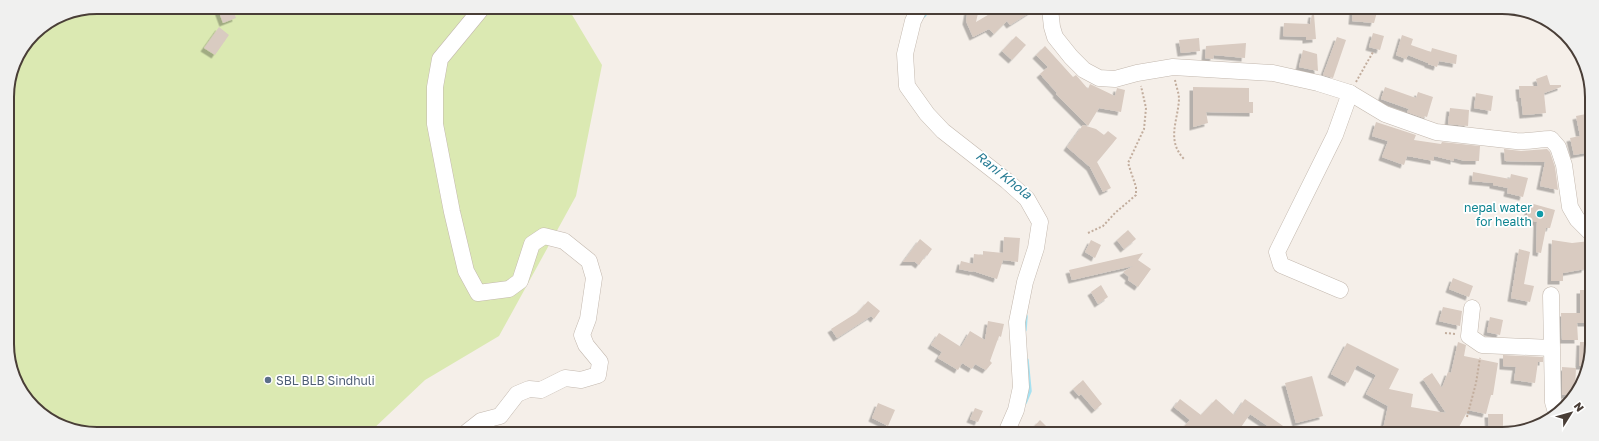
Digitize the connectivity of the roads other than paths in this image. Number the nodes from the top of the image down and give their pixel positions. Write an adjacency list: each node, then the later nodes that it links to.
1 (477, 14): 11 (street)
2 (916, 14): 12 (street)
3 (1051, 14): 4 (street)
4 (1350, 93): 5 (street); 6 (street)
5 (1585, 227)
6 (1340, 290)
7 (1551, 295): 9 (street)
8 (1472, 308): 9 (street)
9 (1551, 348): 10 (street)
10 (1553, 393)
11 (473, 427)
12 (1009, 427)

